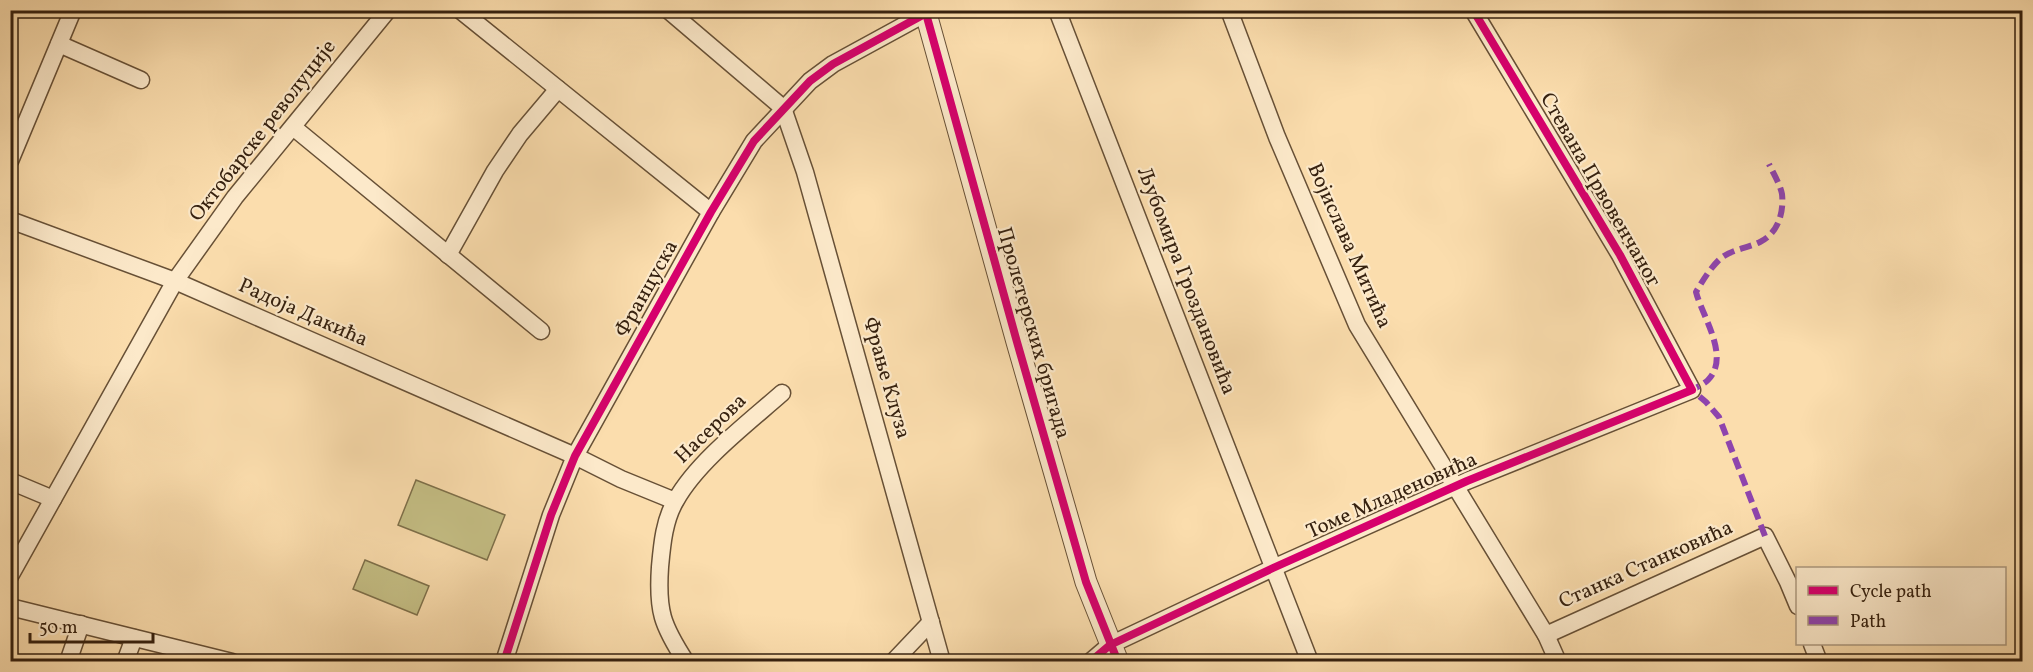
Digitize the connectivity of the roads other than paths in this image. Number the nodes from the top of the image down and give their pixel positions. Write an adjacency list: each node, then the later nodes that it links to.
1 (73, 10): 9 (street)
2 (388, 10): 13 (street, Октобарске револуције)
3 (460, 10): 11 (street)
4 (668, 10): 12 (street)
5 (1057, 10): 27 (street, Љубомира Гроздановића)
6 (1229, 10): 24 (street, Војислава Митића)
7 (1473, 10): 20 (street, Стевана Првовенчаног)
8 (928, 11): 12 (street, Француска); 36 (street, Пролетерских бригада)
9 (59, 44): 10 (street); 14 (street)
10 (141, 80)
11 (558, 89): 15 (street); 17 (street)
12 (783, 108): 15 (street, Француска); 31 (street, Фрање Клуза)
13 (292, 127): 17 (street); 18 (street, Октобарске револуције)
14 (10, 161)
15 (711, 212): 22 (street, Француска)
16 (10, 219): 18 (street, Радоја Дакића)
17 (448, 255): 19 (street)
18 (175, 281): 22 (street, Радоја Дакића); 25 (street, Октобарске револуције)
19 (541, 331)
20 (1692, 390): 24 (street, Томе Младеновића)
21 (782, 393): 26 (street, Насерова)
22 (575, 456): 26 (street); 40 (street, Француска)
23 (10, 481): 25 (street)
24 (1456, 486): 27 (street, Томе Младеновића); 33 (street, Војислава Митића)
25 (53, 499): 28 (street, Октобарске револуције)
26 (675, 501): 41 (street, Насерова)
27 (1273, 568): 36 (street, Томе Младеновића); 45 (street, Љубомира Гроздановића)
28 (10, 576)
29 (1796, 603): 33 (street, Станка Станковића)
30 (10, 607): 32 (street)
31 (931, 622): 42 (street); 43 (street, Фрање Клуза)
32 (81, 624): 34 (street); 37 (street)
33 (1546, 635): 46 (street, Војислава Митића)
34 (134, 638): 38 (street); 39 (street)
35 (1812, 645): 47 (street)
36 (1114, 653): 44 (street, Томе Младеновића)
37 (68, 662)
38 (125, 662)
39 (232, 662)
40 (504, 662)
41 (686, 662)
42 (893, 662)
43 (942, 662)
44 (1090, 662)
45 (1310, 662)
46 (1558, 662)
47 (1818, 662)

